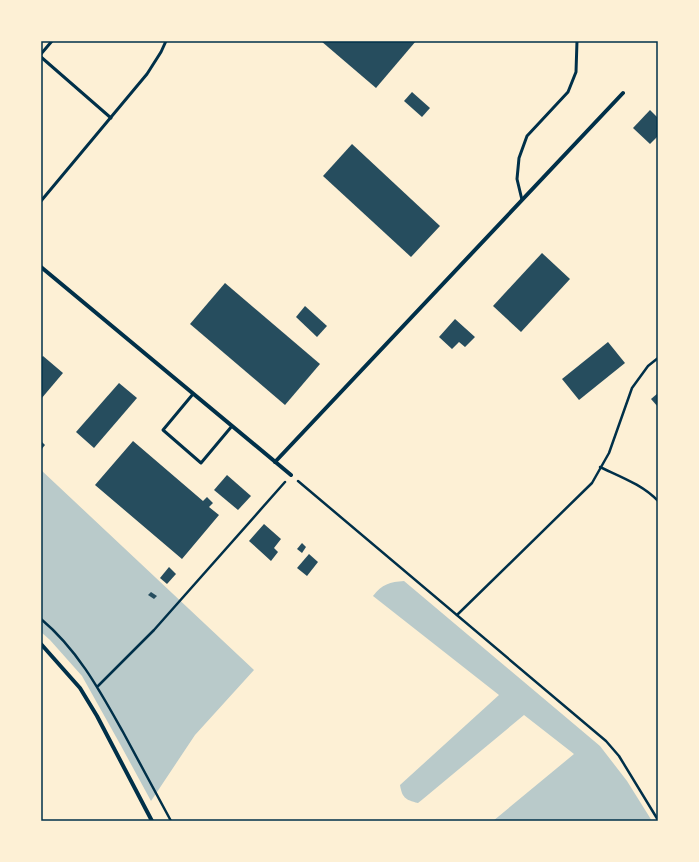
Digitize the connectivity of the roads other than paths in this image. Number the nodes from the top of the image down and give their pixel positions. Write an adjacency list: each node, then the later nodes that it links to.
1 (52, 41): 4 (lane)
2 (166, 41): 6 (lane)
3 (577, 41): 7 (lane)
4 (41, 55): 6 (lane)
5 (623, 93): 7 (street)
6 (111, 118): 8 (lane)
7 (522, 200): 12 (street)
8 (41, 201)
9 (41, 268): 10 (street)
10 (193, 394): 11 (street); 11 (lane)
11 (232, 426): 12 (street)
12 (275, 462): 13 (street)
13 (291, 475)
14 (41, 644): 15 (street)
15 (152, 821)

